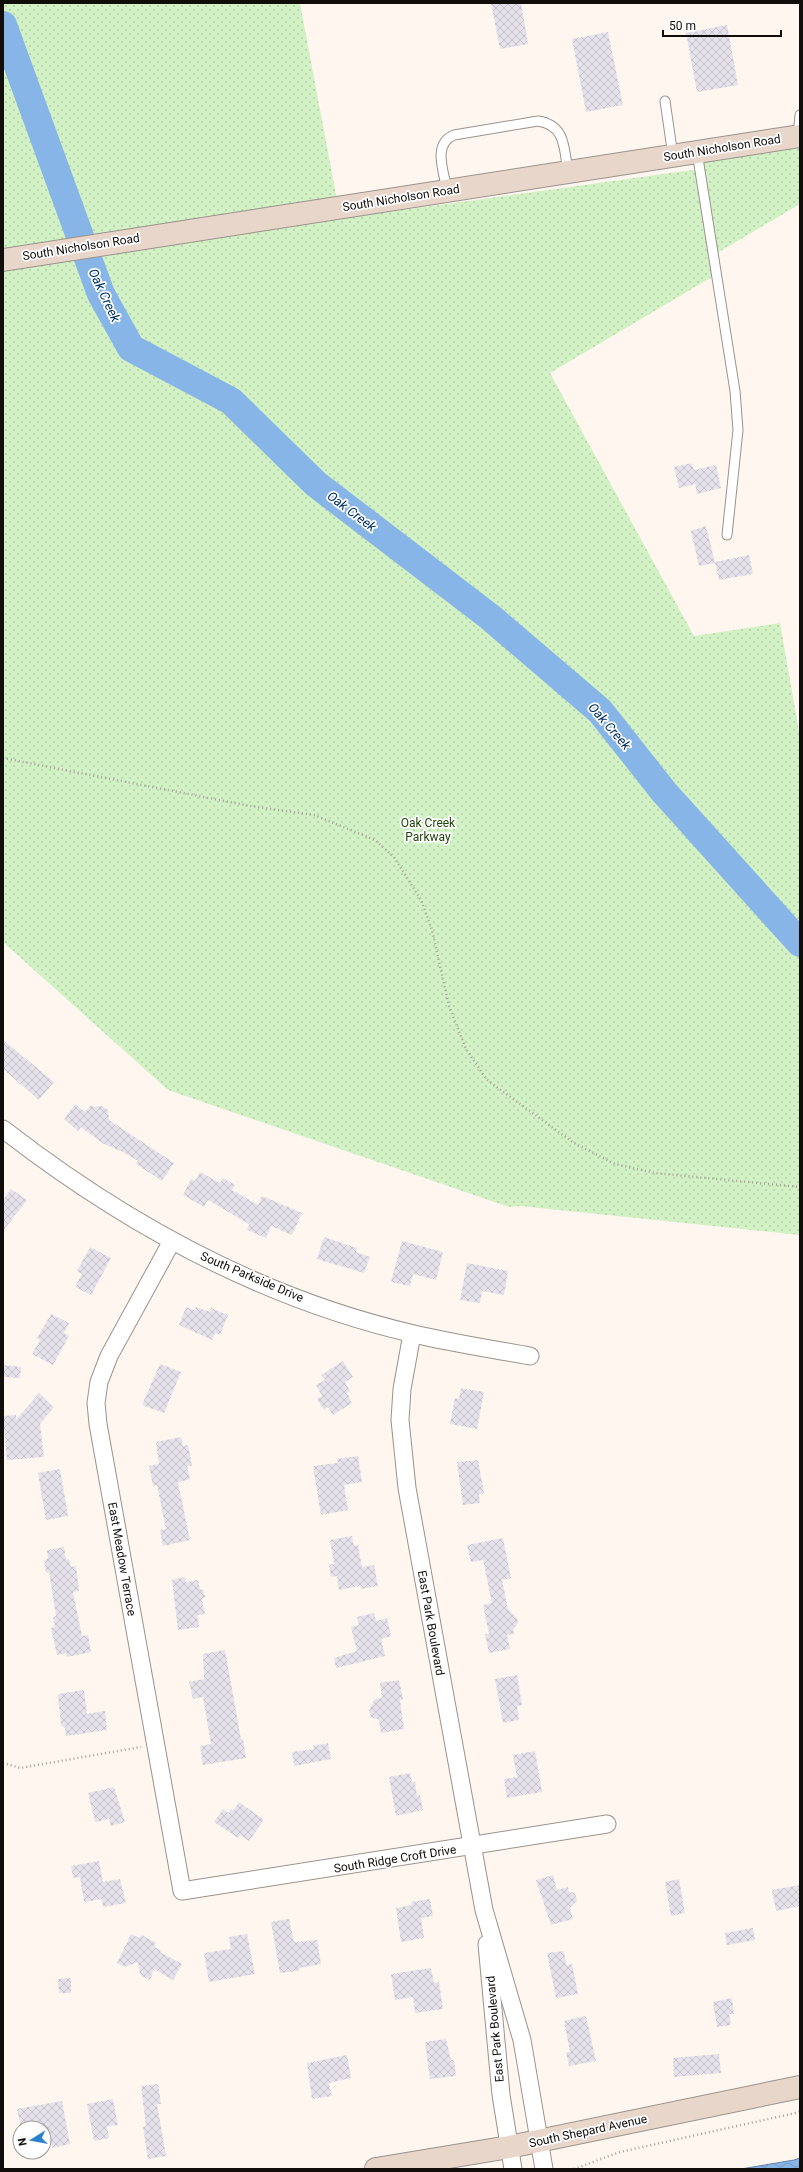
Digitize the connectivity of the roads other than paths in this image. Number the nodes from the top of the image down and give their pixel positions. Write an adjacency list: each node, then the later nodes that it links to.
1 (665, 100): 5 (lane)
2 (800, 115): 3 (lane)
3 (799, 136): 4 (street, South Nicholson Road)
4 (697, 152): 5 (street, South Nicholson Road); 9 (lane)
5 (673, 156): 6 (street, South Nicholson Road)
6 (568, 172): 7 (street, South Nicholson Road); 7 (lane)
7 (447, 190): 8 (street, South Nicholson Road)
8 (3, 260)
9 (727, 535)
10 (3, 1129): 11 (street, South Parkside Drive)
11 (172, 1241): 12 (street, South Parkside Drive); 16 (street, East Meadow Terrace)
12 (412, 1334): 13 (street, South Parkside Drive); 15 (street, East Park Boulevard)
13 (530, 1356)
14 (607, 1824): 15 (street, South Ridge Croft Drive)
15 (472, 1847): 16 (street, South Ridge Croft Drive); 17 (street, East Park Boulevard)
16 (182, 1891)
17 (484, 1910): 19 (street, East Park Boulevard); 20 (street, East Park Boulevard)
18 (800, 2087): 19 (street, South Shepard Avenue)
19 (540, 2141): 20 (street, South Shepard Avenue); 23 (street, East Park Boulevard)
20 (509, 2147): 21 (street, South Shepard Avenue); 22 (street, East Park Boulevard)
21 (376, 2169)
22 (513, 2169)
23 (544, 2169)

